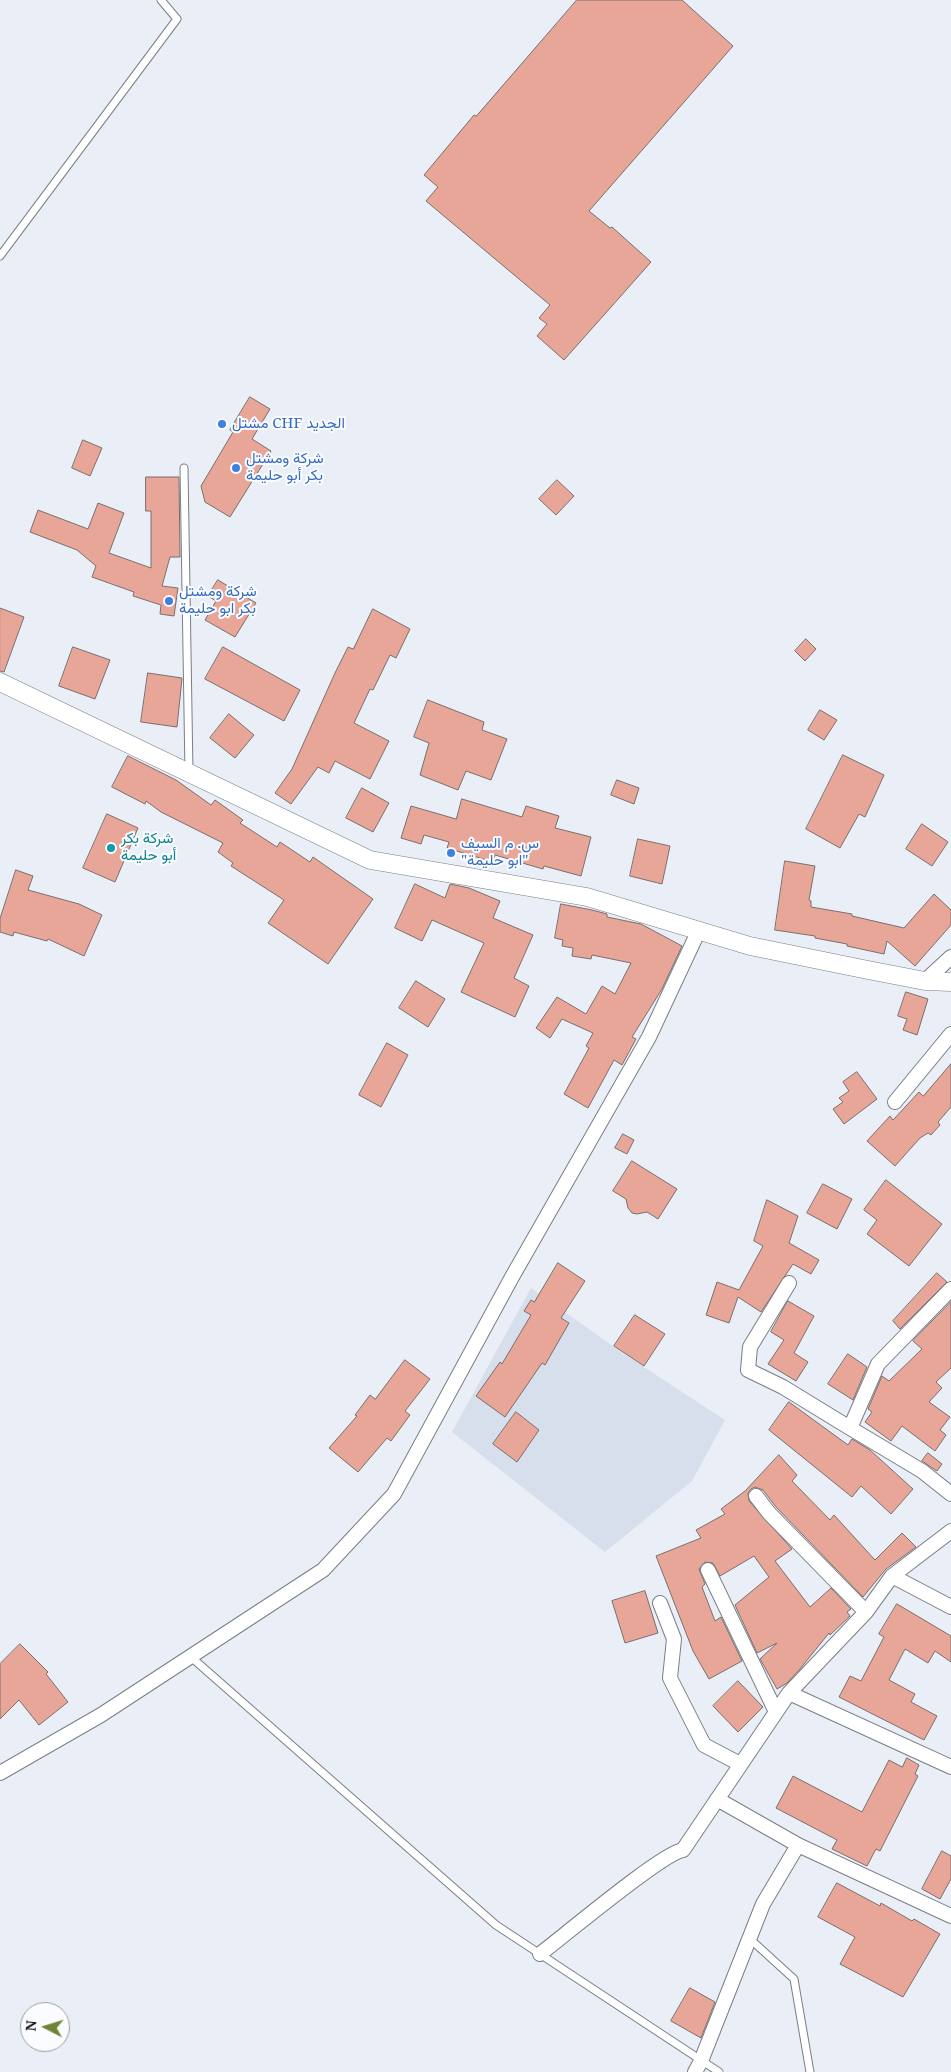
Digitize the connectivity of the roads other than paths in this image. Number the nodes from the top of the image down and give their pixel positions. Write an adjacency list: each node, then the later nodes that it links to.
1 (161, 0): 2 (lane)
2 (0, 256)
3 (184, 468): 5 (lane)
4 (0, 682): 5 (street)
5 (189, 773): 6 (street)
6 (699, 930): 8 (street); 23 (street)
7 (951, 957): 8 (street)
8 (926, 981): 9 (street)
9 (951, 982)
10 (951, 1034): 11 (street)
11 (895, 1102)
12 (789, 1283): 14 (street)
13 (951, 1290): 14 (street)
14 (850, 1428): 15 (street)
15 (951, 1494)
16 (756, 1496): 22 (street)
17 (951, 1531): 19 (street)
18 (708, 1570): 25 (street)
19 (892, 1576): 21 (street); 22 (street)
20 (660, 1603): 26 (street)
21 (951, 1607)
22 (866, 1612): 24 (street)
23 (191, 1657): 28 (street); 33 (lane)
24 (789, 1693): 25 (street); 27 (street)
25 (776, 1712): 26 (street)
26 (740, 1764): 29 (street)
27 (951, 1767)
28 (0, 1773)
29 (717, 1798): 30 (street); 33 (street)
30 (798, 1845): 31 (street); 32 (street)
31 (951, 1916)
32 (749, 1938): 34 (street); 36 (lane)
33 (540, 1954): 34 (lane)
34 (698, 2067): 35 (lane)
35 (719, 2072)
36 (810, 2072)

